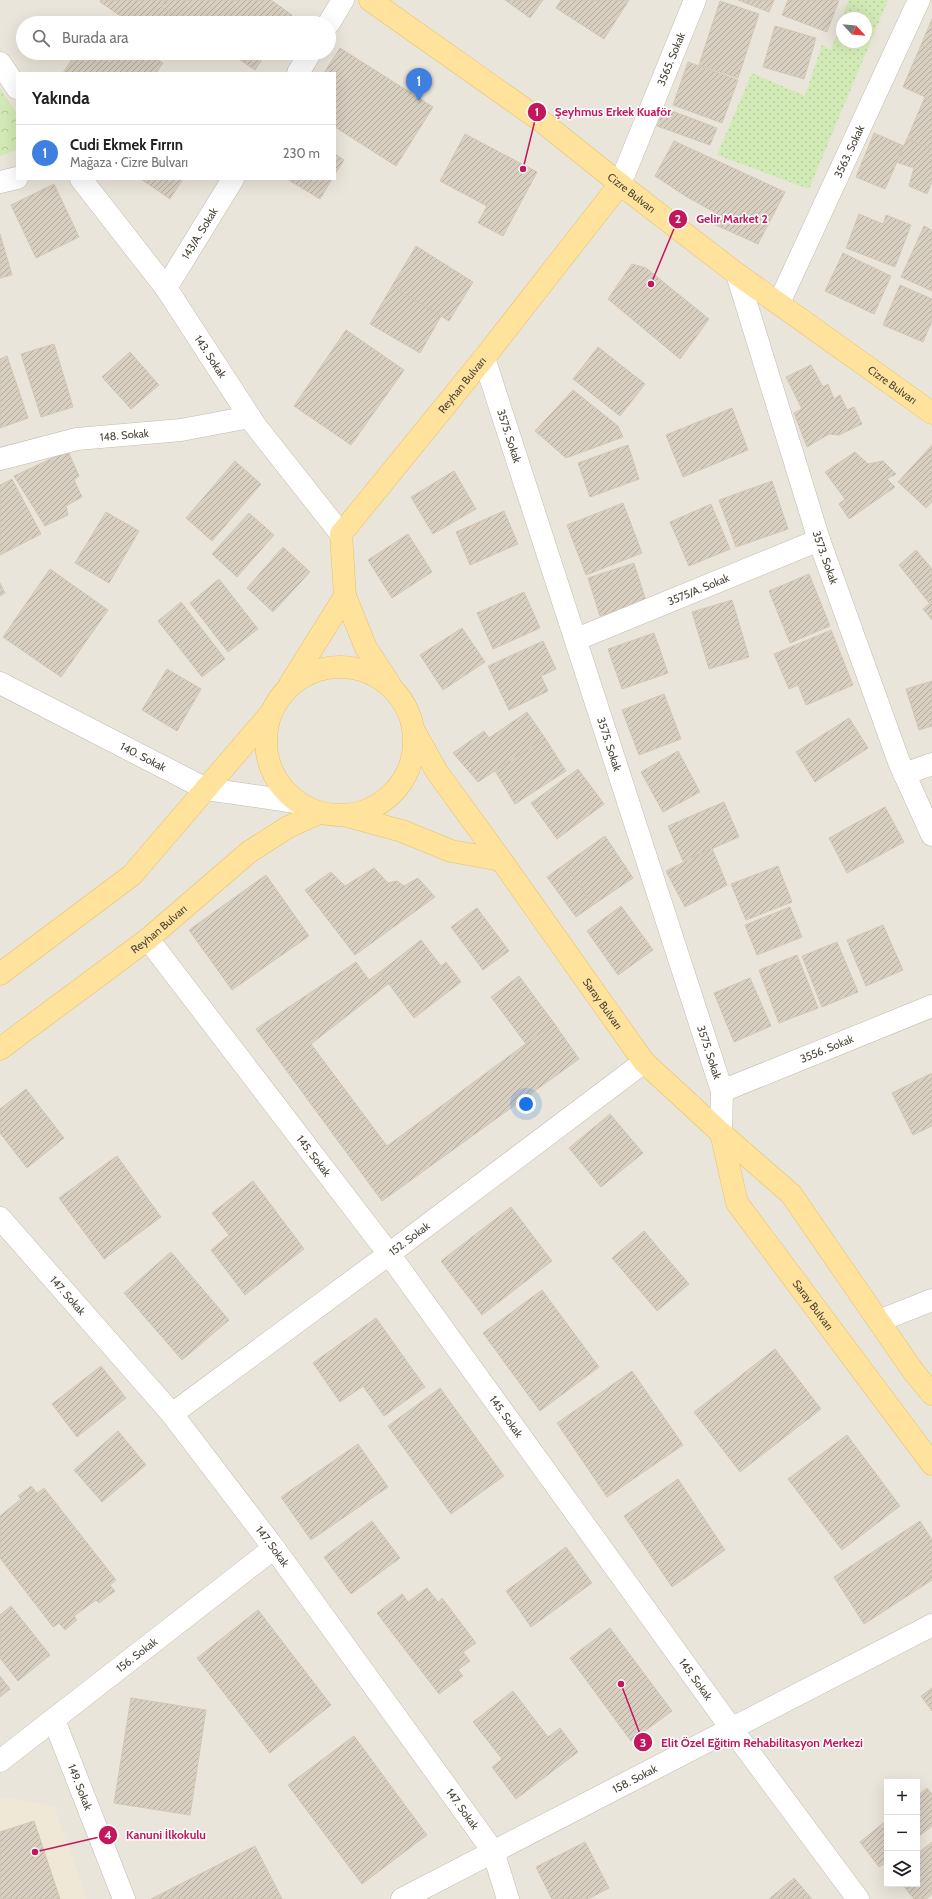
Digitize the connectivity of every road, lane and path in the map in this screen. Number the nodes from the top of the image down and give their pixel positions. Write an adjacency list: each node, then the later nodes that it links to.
1 (343, 0): 5 (street)
2 (370, 0): 14 (main road, Cizre Bulvarı)
3 (694, 0): 14 (street, 3565. Sokak)
4 (919, 0): 17 (street, 3563. Sokak)
5 (333, 16)
6 (306, 60): 8 (street)
7 (0, 64): 9 (street)
8 (299, 72)
9 (16, 87)
10 (16, 178): 13 (street)
11 (82, 180): 16 (street, 143. Sokak)
12 (232, 180): 16 (street, 143/A. Sokak)
13 (0, 182)
14 (620, 184): 15 (main road, Cizre Bulvarı); 18 (main road, Reyhan Bulvarı)
15 (737, 274): 17 (main road, Cizre Bulvarı); 23 (street, 3573. Sokak)
16 (166, 288): 20 (street, 143. Sokak)
17 (779, 303): 19 (main road, Cizre Bulvarı)
18 (484, 358): 22 (main road, Reyhan Bulvarı); 25 (street, 3575. Sokak)
19 (932, 413)
20 (250, 417): 21 (street, 148. Sokak); 22 (street, 143. Sokak)
21 (0, 459)
22 (340, 534): 24 (main road)
23 (819, 540): 25 (street, 3575/A. Sokak); 32 (street, 3573. Sokak)
24 (345, 596): 27 (main road); 28 (main road)
25 (577, 639): 44 (street, 3575. Sokak)
26 (0, 683): 33 (street, 140. Sokak)
27 (391, 688): 28 (main road); 30 (main road)
28 (285, 691): 29 (main road)
29 (272, 711): 33 (main road); 34 (main road)
30 (413, 729): 36 (main road); 38 (main road, Saray Bulvarı)
31 (932, 764): 32 (street)
32 (904, 774): 37 (street, 3573. Sokak)
33 (206, 789): 34 (street, 140. Sokak); 40 (main road)
34 (296, 802): 35 (main road)
35 (319, 813): 36 (main road); 39 (main road, Reyhan Bulvarı)
36 (344, 816): 38 (main road)
37 (932, 835)
38 (501, 860): 43 (main road, Saray Bulvarı)
39 (148, 939): 42 (main road, Reyhan Bulvarı); 47 (street, 145. Sokak)
40 (0, 974)
41 (932, 1006): 44 (street, 3556. Sokak)
42 (0, 1049)
43 (644, 1062): 45 (main road, Saray Bulvarı); 47 (street, 152. Sokak)
44 (722, 1091): 45 (street, 3575. Sokak)
45 (721, 1133): 49 (main road, Saray Bulvarı); 52 (main road, Saray Bulvarı)
46 (0, 1218): 51 (street, 147. Sokak)
47 (389, 1254): 51 (street, 152. Sokak); 56 (street, 145. Sokak)
48 (932, 1300): 49 (street)
49 (879, 1320): 50 (main road, Saray Bulvarı)
50 (932, 1394)
51 (172, 1414): 53 (street, 147. Sokak)
52 (932, 1464)
53 (274, 1548): 55 (street, 156. Sokak); 58 (street, 147. Sokak)
54 (932, 1625): 56 (street, 158. Sokak)
55 (54, 1720): 57 (street, 156. Sokak); 59 (street, 149. Sokak)
56 (731, 1728): 58 (street, 158. Sokak); 62 (street, 145. Sokak)
57 (0, 1761)
58 (493, 1851): 60 (street, 158. Sokak); 61 (street, 147. Sokak)
59 (124, 1899)
60 (402, 1899)
61 (508, 1899)
62 (858, 1899)

